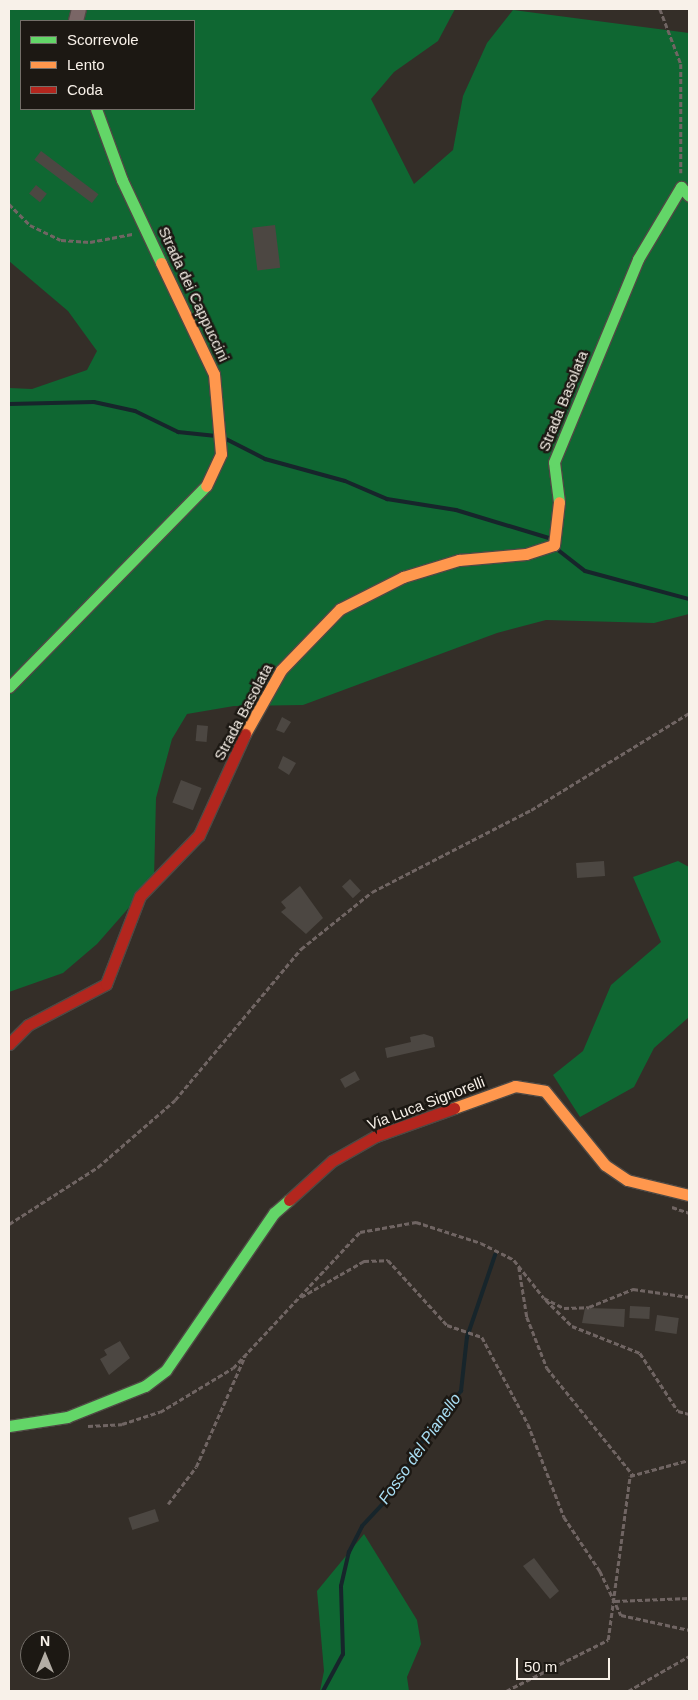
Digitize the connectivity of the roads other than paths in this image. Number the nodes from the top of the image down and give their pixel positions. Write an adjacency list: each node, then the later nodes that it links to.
1 (96, 110): 3 (street, Strada dei Cappuccini)
2 (689, 196): 4 (street, Strada Basolata)
3 (9, 686)
4 (79, 999): 5 (street); 6 (street, Strada Basolata)
5 (9, 1025)
6 (9, 1044)
7 (689, 1195): 8 (street, Via Luca Signorelli)
8 (9, 1426)

